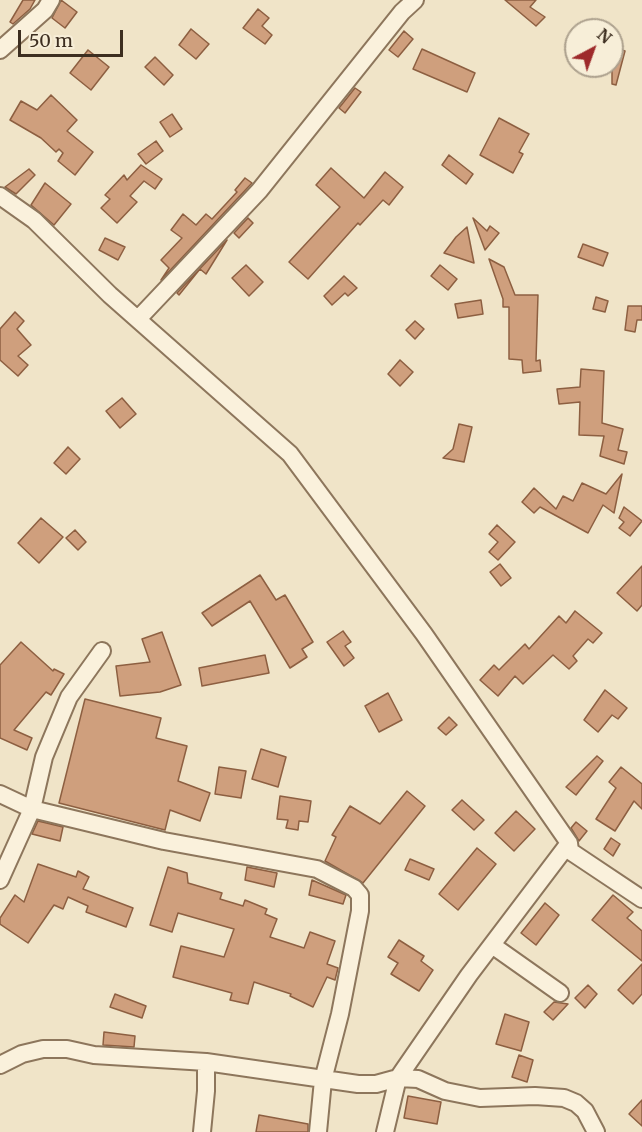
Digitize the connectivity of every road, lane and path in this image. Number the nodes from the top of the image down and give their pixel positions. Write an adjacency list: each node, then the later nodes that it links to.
1 (51, 0): 3 (street)
2 (415, 0): 5 (street)
3 (0, 50)
4 (0, 196): 5 (street)
5 (138, 319): 9 (street)
6 (102, 651): 8 (street)
7 (0, 794): 8 (street)
8 (32, 809): 10 (street); 17 (street)
9 (569, 843): 11 (street); 12 (street)
10 (0, 880)
11 (642, 899)
12 (492, 945): 13 (street); 16 (street)
13 (560, 993)
14 (206, 1062): 15 (street); 17 (street); 18 (street)
15 (0, 1065)
16 (398, 1078): 17 (street); 20 (street); 21 (street)
17 (324, 1080): 19 (street)
18 (202, 1132)
19 (318, 1132)
20 (385, 1132)
21 (596, 1132)

